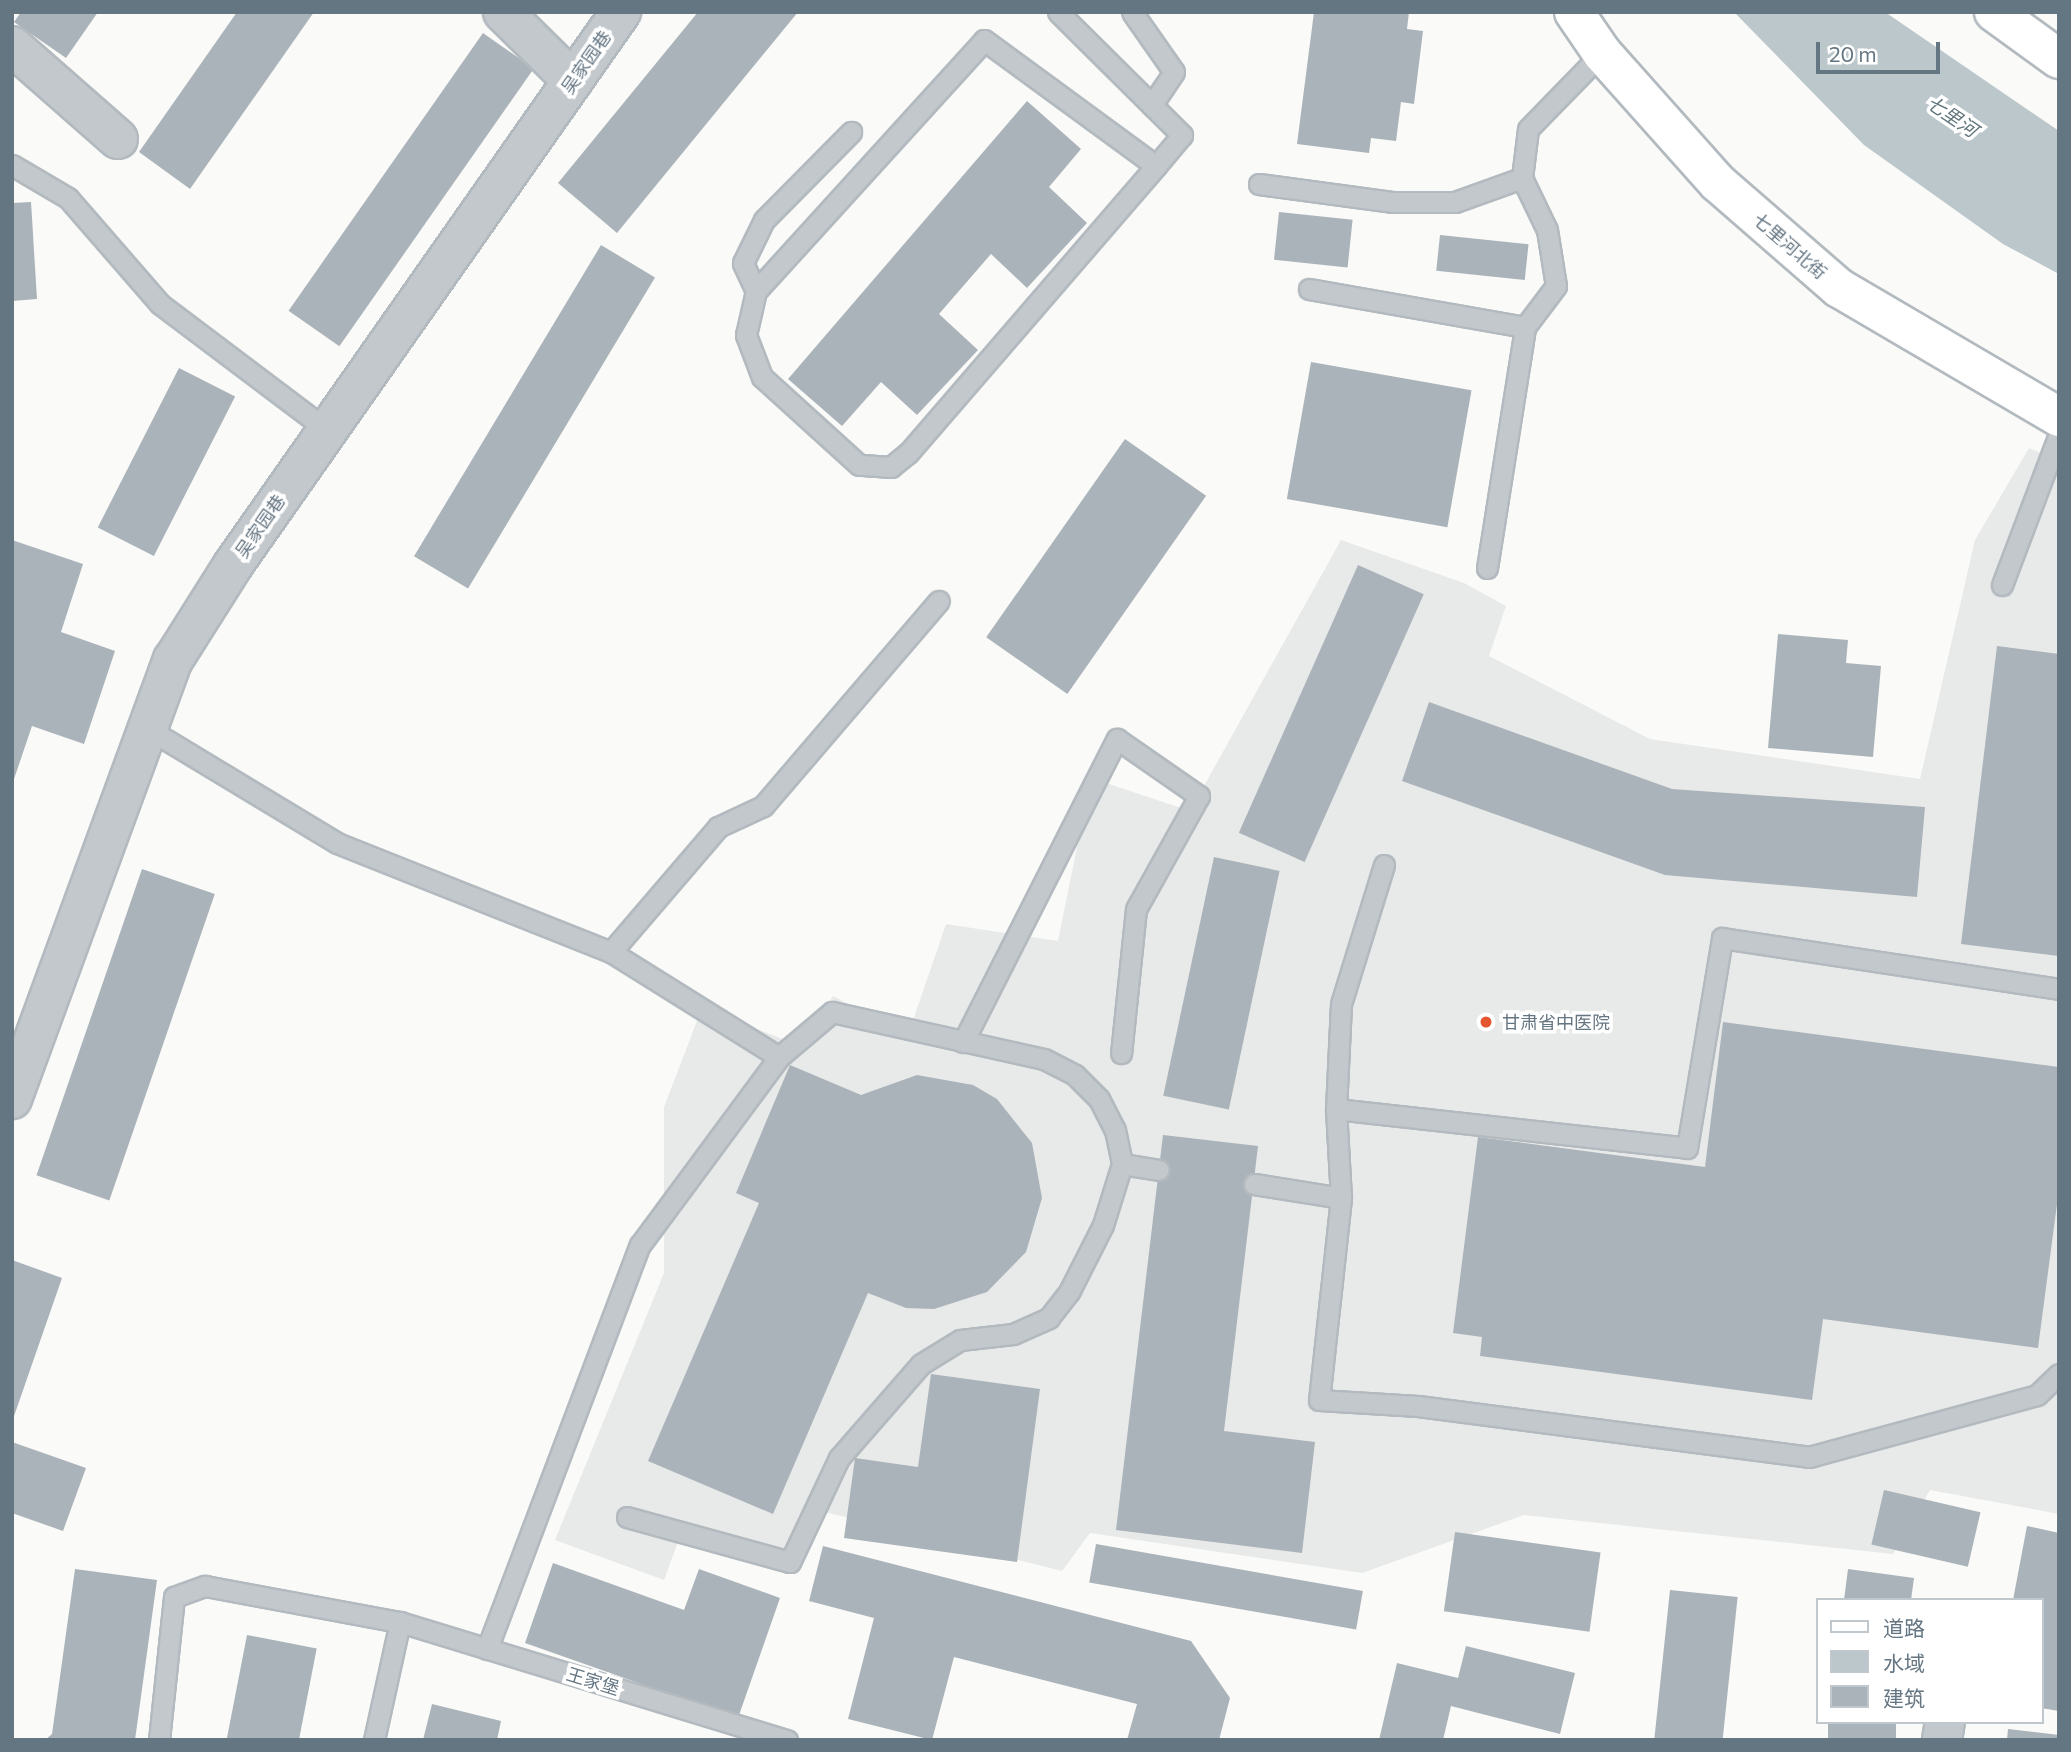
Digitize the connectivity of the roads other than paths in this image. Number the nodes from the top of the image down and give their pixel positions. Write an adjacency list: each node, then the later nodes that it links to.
1 (503, 12): 10 (street)
2 (621, 12): 10 (street, 吴家园巷)
3 (1058, 12): 11 (lane)
4 (1132, 12): 11 (lane)
5 (1574, 12): 8 (street, 七里河北街)
6 (1994, 12): 9 (street)
7 (12, 47): 13 (street)
8 (1602, 53): 16 (lane); 21 (street, 七里河北街)
9 (2059, 60)
10 (573, 81): 22 (street, 吴家园巷)
11 (1152, 105): 15 (lane)
12 (851, 132): 19 (lane)
13 (118, 139)
14 (12, 165): 22 (lane)
15 (1156, 166): 19 (lane); 19 (lane)
16 (1522, 178): 17 (lane); 20 (lane)
17 (1259, 184)
18 (1309, 289): 20 (lane)
19 (756, 291)
20 (1525, 327): 24 (lane)
21 (2059, 417)
22 (327, 430): 27 (street, 吴家园巷)
23 (2059, 434): 25 (lane)
24 (1487, 569)
25 (2002, 585)
26 (939, 601): 29 (lane)
27 (150, 730): 29 (lane); 34 (street, 吴家园巷)
28 (1384, 865): 35 (lane)
29 (611, 952): 33 (lane)
30 (2059, 989): 35 (lane)
31 (963, 1042): 32 (lane); 33 (lane); 36 (lane)
32 (1121, 1053)
33 (779, 1057): 43 (lane)
34 (12, 1099)
35 (1336, 1109): 39 (lane)
36 (1122, 1164): 37 (lane); 41 (lane)
37 (1159, 1170)
38 (1254, 1184): 39 (lane)
39 (1341, 1198): 40 (lane)
40 (2059, 1374)
41 (627, 1517)
42 (400, 1622): 43 (lane, 王家堡); 44 (lane, 王家堡); 45 (lane)
43 (487, 1649): 46 (lane, 王家堡)
44 (159, 1740)
45 (374, 1740)
46 (787, 1740)

